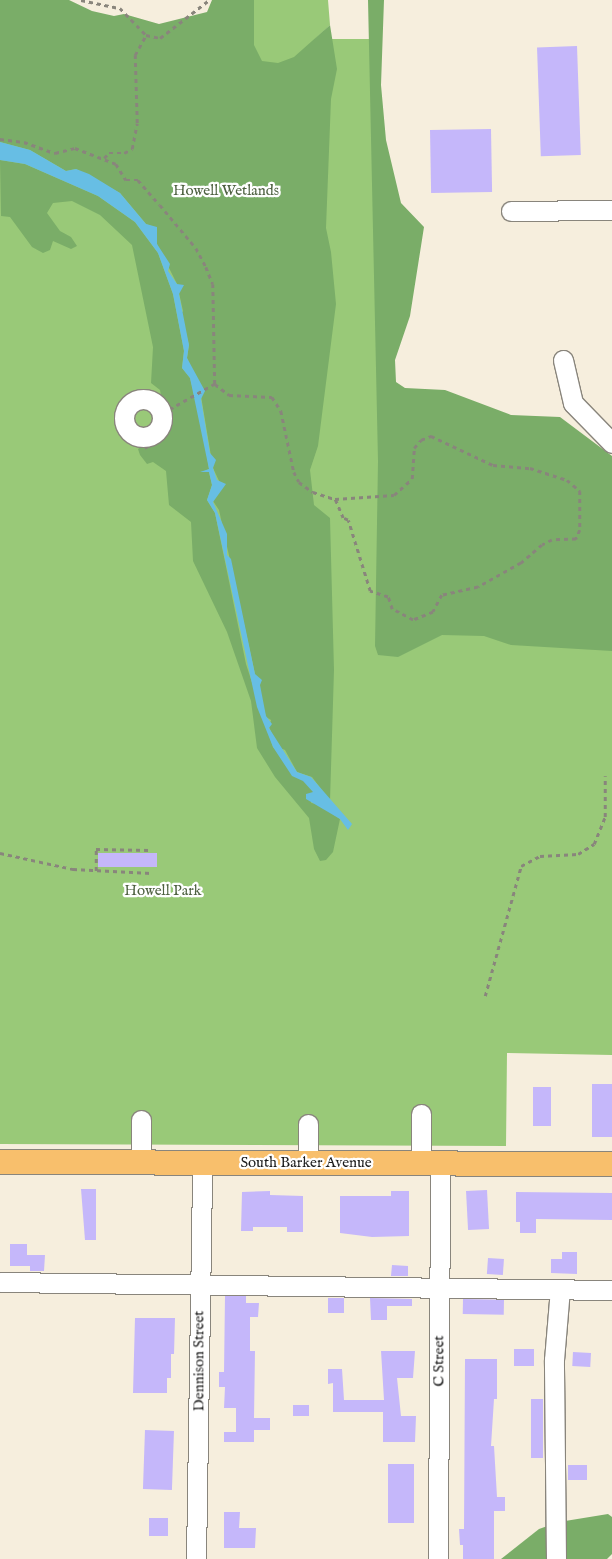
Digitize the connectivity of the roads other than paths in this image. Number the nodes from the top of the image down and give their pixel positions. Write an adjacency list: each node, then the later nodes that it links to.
1 (612, 210): 2 (street)
2 (511, 211)
3 (563, 360): 4 (street)
4 (612, 443)
5 (421, 1114): 12 (street, C Street)
6 (141, 1120): 9 (street)
7 (308, 1124): 11 (street)
8 (0, 1162): 9 (main road, South Barker Avenue)
9 (141, 1162): 10 (main road, South Barker Avenue)
10 (202, 1162): 11 (main road, South Barker Avenue); 15 (street, Dennison Street)
11 (308, 1163): 12 (main road, South Barker Avenue)
12 (431, 1163): 13 (main road, South Barker Avenue); 16 (street, C Street)
13 (612, 1164)
14 (0, 1282): 15 (street)
15 (200, 1283): 16 (street); 19 (street, Dennison Street)
16 (440, 1286): 17 (street); 20 (street, C Street)
17 (560, 1289): 18 (street); 21 (street)
18 (612, 1290)
19 (196, 1559)
20 (438, 1559)
21 (556, 1559)

